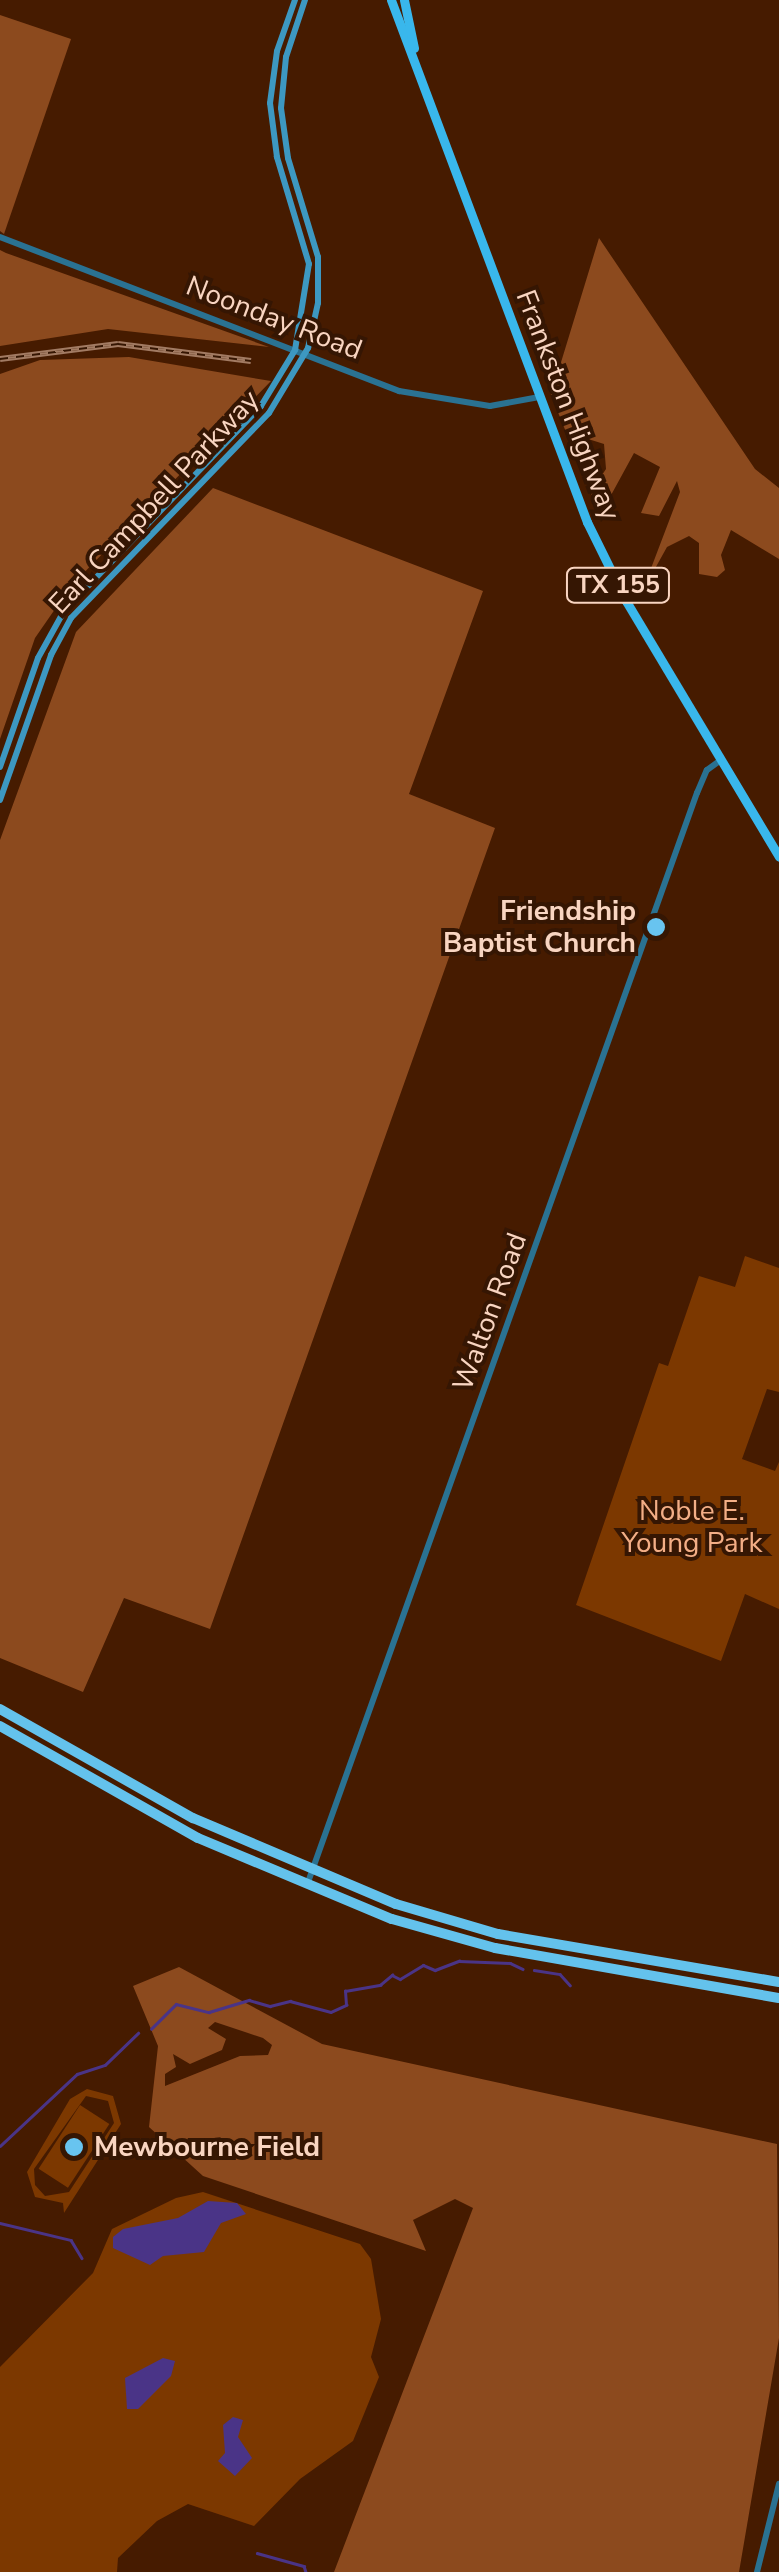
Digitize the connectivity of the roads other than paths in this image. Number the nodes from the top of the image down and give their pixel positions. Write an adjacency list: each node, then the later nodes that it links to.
1 (392, 0): 7 (main road, Frankston Highway / TX 155)
2 (404, 0): 7 (main road, TX 155)
3 (294, 2): 4 (main road); 5 (main road, Earl Campbell Parkway)
4 (304, 4): 6 (main road, Earl Campbell Parkway)
5 (282, 35): 6 (main road); 9 (main road, Earl Campbell Parkway)
6 (292, 39): 8 (main road, Earl Campbell Parkway)
7 (414, 48): 13 (main road, Frankston Highway / TX 155)
8 (308, 210): 9 (main road); 12 (main road, Earl Campbell Parkway)
9 (298, 214): 11 (main road, Earl Campbell Parkway)
10 (0, 237): 11 (street, Noonday Road)
11 (296, 350): 12 (street, Noonday Road); 14 (main road, Earl Campbell Parkway)
12 (306, 354): 13 (street, Noonday Road); 15 (main road, Earl Campbell Parkway)
13 (539, 397): 16 (main road, Frankston Highway / TX 155)
14 (41, 651): 15 (main road); 17 (main road, Earl Campbell Parkway)
15 (51, 655): 18 (main road, Earl Campbell Parkway)
16 (721, 760): 19 (main road, Frankston Highway / TX 155); 22 (street, Walton Road)
17 (0, 767)
18 (0, 800)
19 (779, 857)
20 (0, 1709): 22 (highway)
21 (0, 1726): 23 (highway)
22 (312, 1871): 23 (street, Walton Road); 24 (highway)
23 (307, 1885): 25 (highway)
24 (779, 1982)
25 (779, 2000)
26 (779, 2484): 27 (street)
27 (757, 2572)

